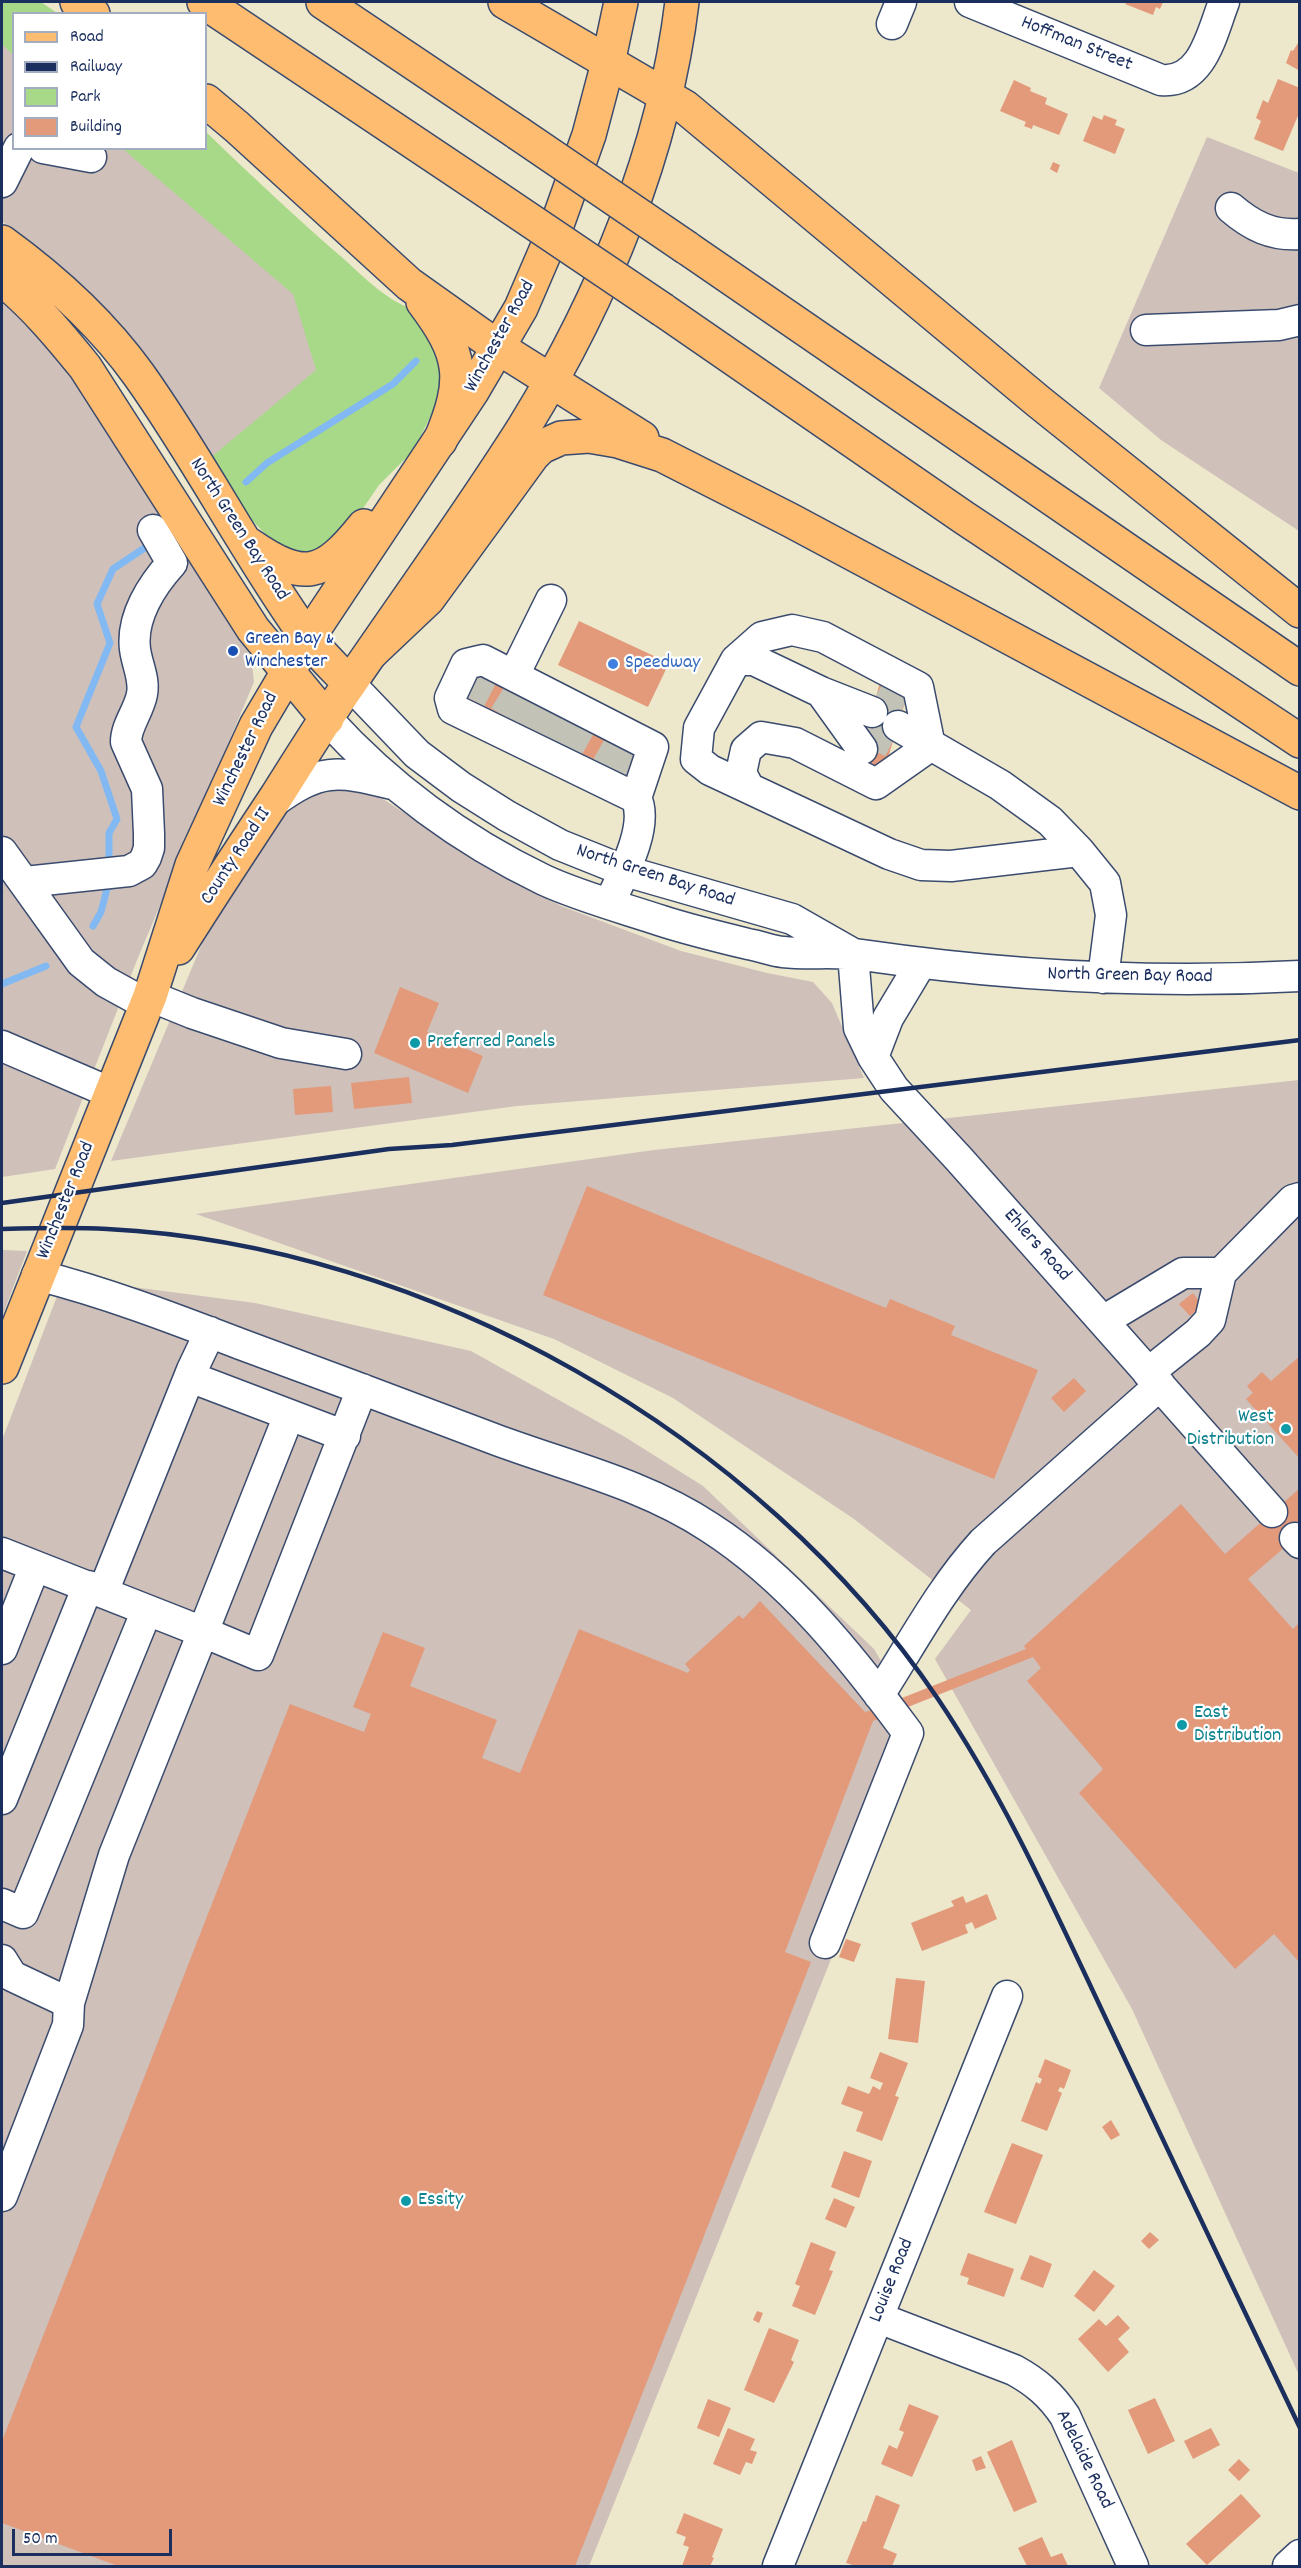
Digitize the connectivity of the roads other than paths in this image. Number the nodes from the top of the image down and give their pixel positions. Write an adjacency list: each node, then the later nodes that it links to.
1 (77, 2): 9 (main road)
2 (204, 2): 39 (main road, bridge)
3 (323, 2): 35 (main road, bridge)
4 (505, 2): 10 (main road)
5 (621, 2): 10 (main road, Winchester Road)
6 (681, 2): 11 (main road)
7 (970, 2): 8 (street, Hoffman Street)
8 (1224, 2)
9 (90, 12)
10 (608, 63): 11 (main road); 24 (main road, Winchester Road)
11 (665, 94): 25 (main road); 31 (main road)
12 (207, 102): 21 (main road)
13 (18, 150): 16 (street)
14 (54, 150): 15 (street)
15 (91, 157)
16 (2, 182)
17 (1231, 208): 18 (street)
18 (1299, 234)
19 (2, 242): 29 (main road, North Green Bay Road)
20 (2, 279): 36 (main road, North Green Bay Road)
21 (409, 284): 24 (main road); 26 (main road)
22 (1299, 320): 23 (street)
23 (1146, 330)
24 (499, 348): 25 (main road); 26 (main road, Winchester Road)
25 (550, 381): 27 (main road); 33 (main road)
26 (436, 447): 29 (main road); 32 (main road, Winchester Road)
27 (662, 455): 33 (main road); 43 (main road)
28 (153, 530): 48 (street)
29 (242, 540): 32 (main road, North Green Bay Road)
30 (551, 600): 47 (street)
31 (1299, 611)
32 (308, 638): 36 (main road, Winchester Road); 37 (main road, North Green Bay Road)
33 (372, 652): 37 (main road)
34 (736, 660): 40 (street); 40 (street); 42 (street)
35 (1299, 669)
36 (287, 671): 38 (main road, North Green Bay Road); 54 (main road, Winchester Road)
37 (350, 683): 38 (main road); 47 (street, North Green Bay Road)
38 (327, 719): 41 (street, North Green Bay Road); 44 (main road, County Road II)
39 (1299, 741)
40 (930, 746): 42 (street); 45 (street)
41 (394, 784): 44 (street); 49 (street, North Green Bay Road)
42 (749, 788): 45 (street)
43 (1299, 793)
44 (272, 803): 54 (main road, County Road II)
45 (1079, 851): 53 (street)
46 (2, 852): 48 (street)
47 (625, 871): 49 (street); 50 (street, North Green Bay Road)
48 (25, 882): 54 (street)
49 (609, 904): 50 (street, North Green Bay Road)
50 (853, 954): 51 (street, North Green Bay Road); 57 (street, Ehlers Road)
51 (921, 963): 53 (street, North Green Bay Road); 57 (street)
52 (1299, 976): 53 (street, North Green Bay Road)
53 (1102, 978)
54 (148, 1000): 56 (street); 58 (main road, Winchester Road)
55 (2, 1046): 58 (street)
56 (346, 1054)
57 (873, 1057): 62 (street, Ehlers Road)
58 (110, 1092): 61 (main road, Winchester Road)
59 (1299, 1198): 60 (street)
60 (1221, 1273): 62 (street); 66 (street)
61 (37, 1275): 63 (street); 64 (main road, Winchester Road)
62 (1103, 1322): 66 (street, Ehlers Road)
63 (210, 1332): 65 (street); 67 (street)
64 (2, 1367)
65 (190, 1377): 68 (street); 73 (street)
66 (1154, 1379): 70 (street, Ehlers Road); 77 (street)
67 (362, 1389): 69 (street); 77 (street)
68 (289, 1415): 69 (street); 75 (street)
69 (345, 1436): 75 (street)
70 (1272, 1512)
71 (2, 1553): 72 (street)
72 (35, 1566): 73 (street); 76 (street)
73 (95, 1589): 74 (street); 78 (street)
74 (147, 1610): 75 (street); 79 (street)
75 (203, 1632): 83 (street)
76 (2, 1649)
77 (879, 1695): 80 (street)
78 (2, 1799)
79 (2, 1904)
80 (825, 1943)
81 (5, 1972): 83 (street)
82 (1007, 1996): 85 (street, Louise Road)
83 (69, 2003): 84 (street)
84 (2, 2196)
85 (879, 2318): 87 (street, Louise Road); 88 (street, Adelaide Road)
86 (1299, 2555): 89 (street)
87 (778, 2566)
88 (1133, 2566)
89 (1288, 2566)

